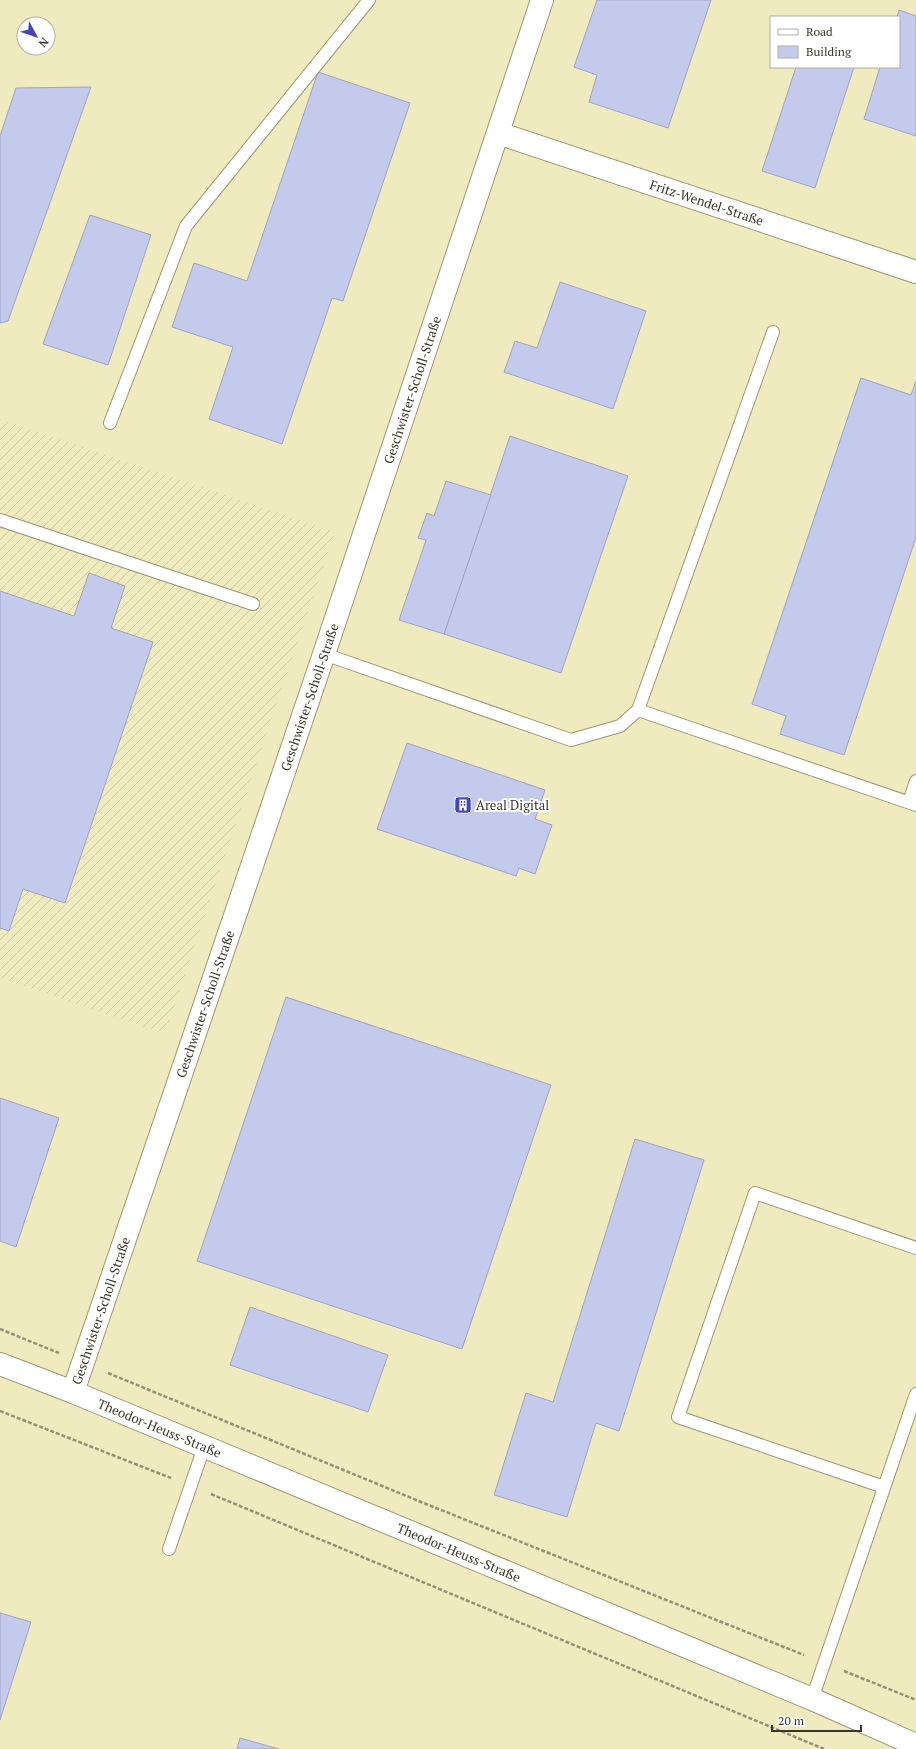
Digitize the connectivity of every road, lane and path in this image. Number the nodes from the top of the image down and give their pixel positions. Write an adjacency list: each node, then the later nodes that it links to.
1 (369, 0): 6 (lane)
2 (542, 0): 3 (street, Geschwister-Scholl-Straße)
3 (498, 133): 4 (street, Fritz-Wendel-Straße); 9 (street, Geschwister-Scholl-Straße)
4 (916, 272)
5 (773, 332): 10 (lane)
6 (110, 423)
7 (0, 520): 8 (lane)
8 (253, 604)
9 (324, 654): 10 (lane); 15 (street, Geschwister-Scholl-Straße)
10 (638, 710): 12 (lane)
11 (916, 781): 12 (lane)
12 (912, 803)
13 (916, 1248): 22 (lane)
14 (0, 1329): 15 (path)
15 (84, 1363): 17 (street, Geschwister-Scholl-Straße); 24 (path)
16 (0, 1364): 17 (street, Theodor-Heuss-Straße)
17 (73, 1392): 20 (street, Theodor-Heuss-Straße)
18 (916, 1394): 22 (lane)
19 (0, 1411): 21 (path)
20 (204, 1447): 21 (lane); 25 (street, Theodor-Heuss-Straße)
21 (190, 1486): 23 (lane); 28 (path)
22 (884, 1487): 24 (lane)
23 (169, 1549)
24 (824, 1664): 25 (lane); 26 (path)
25 (812, 1699): 27 (street, Theodor-Heuss-Straße)
26 (916, 1700)
27 (916, 1745)
28 (824, 1749)

